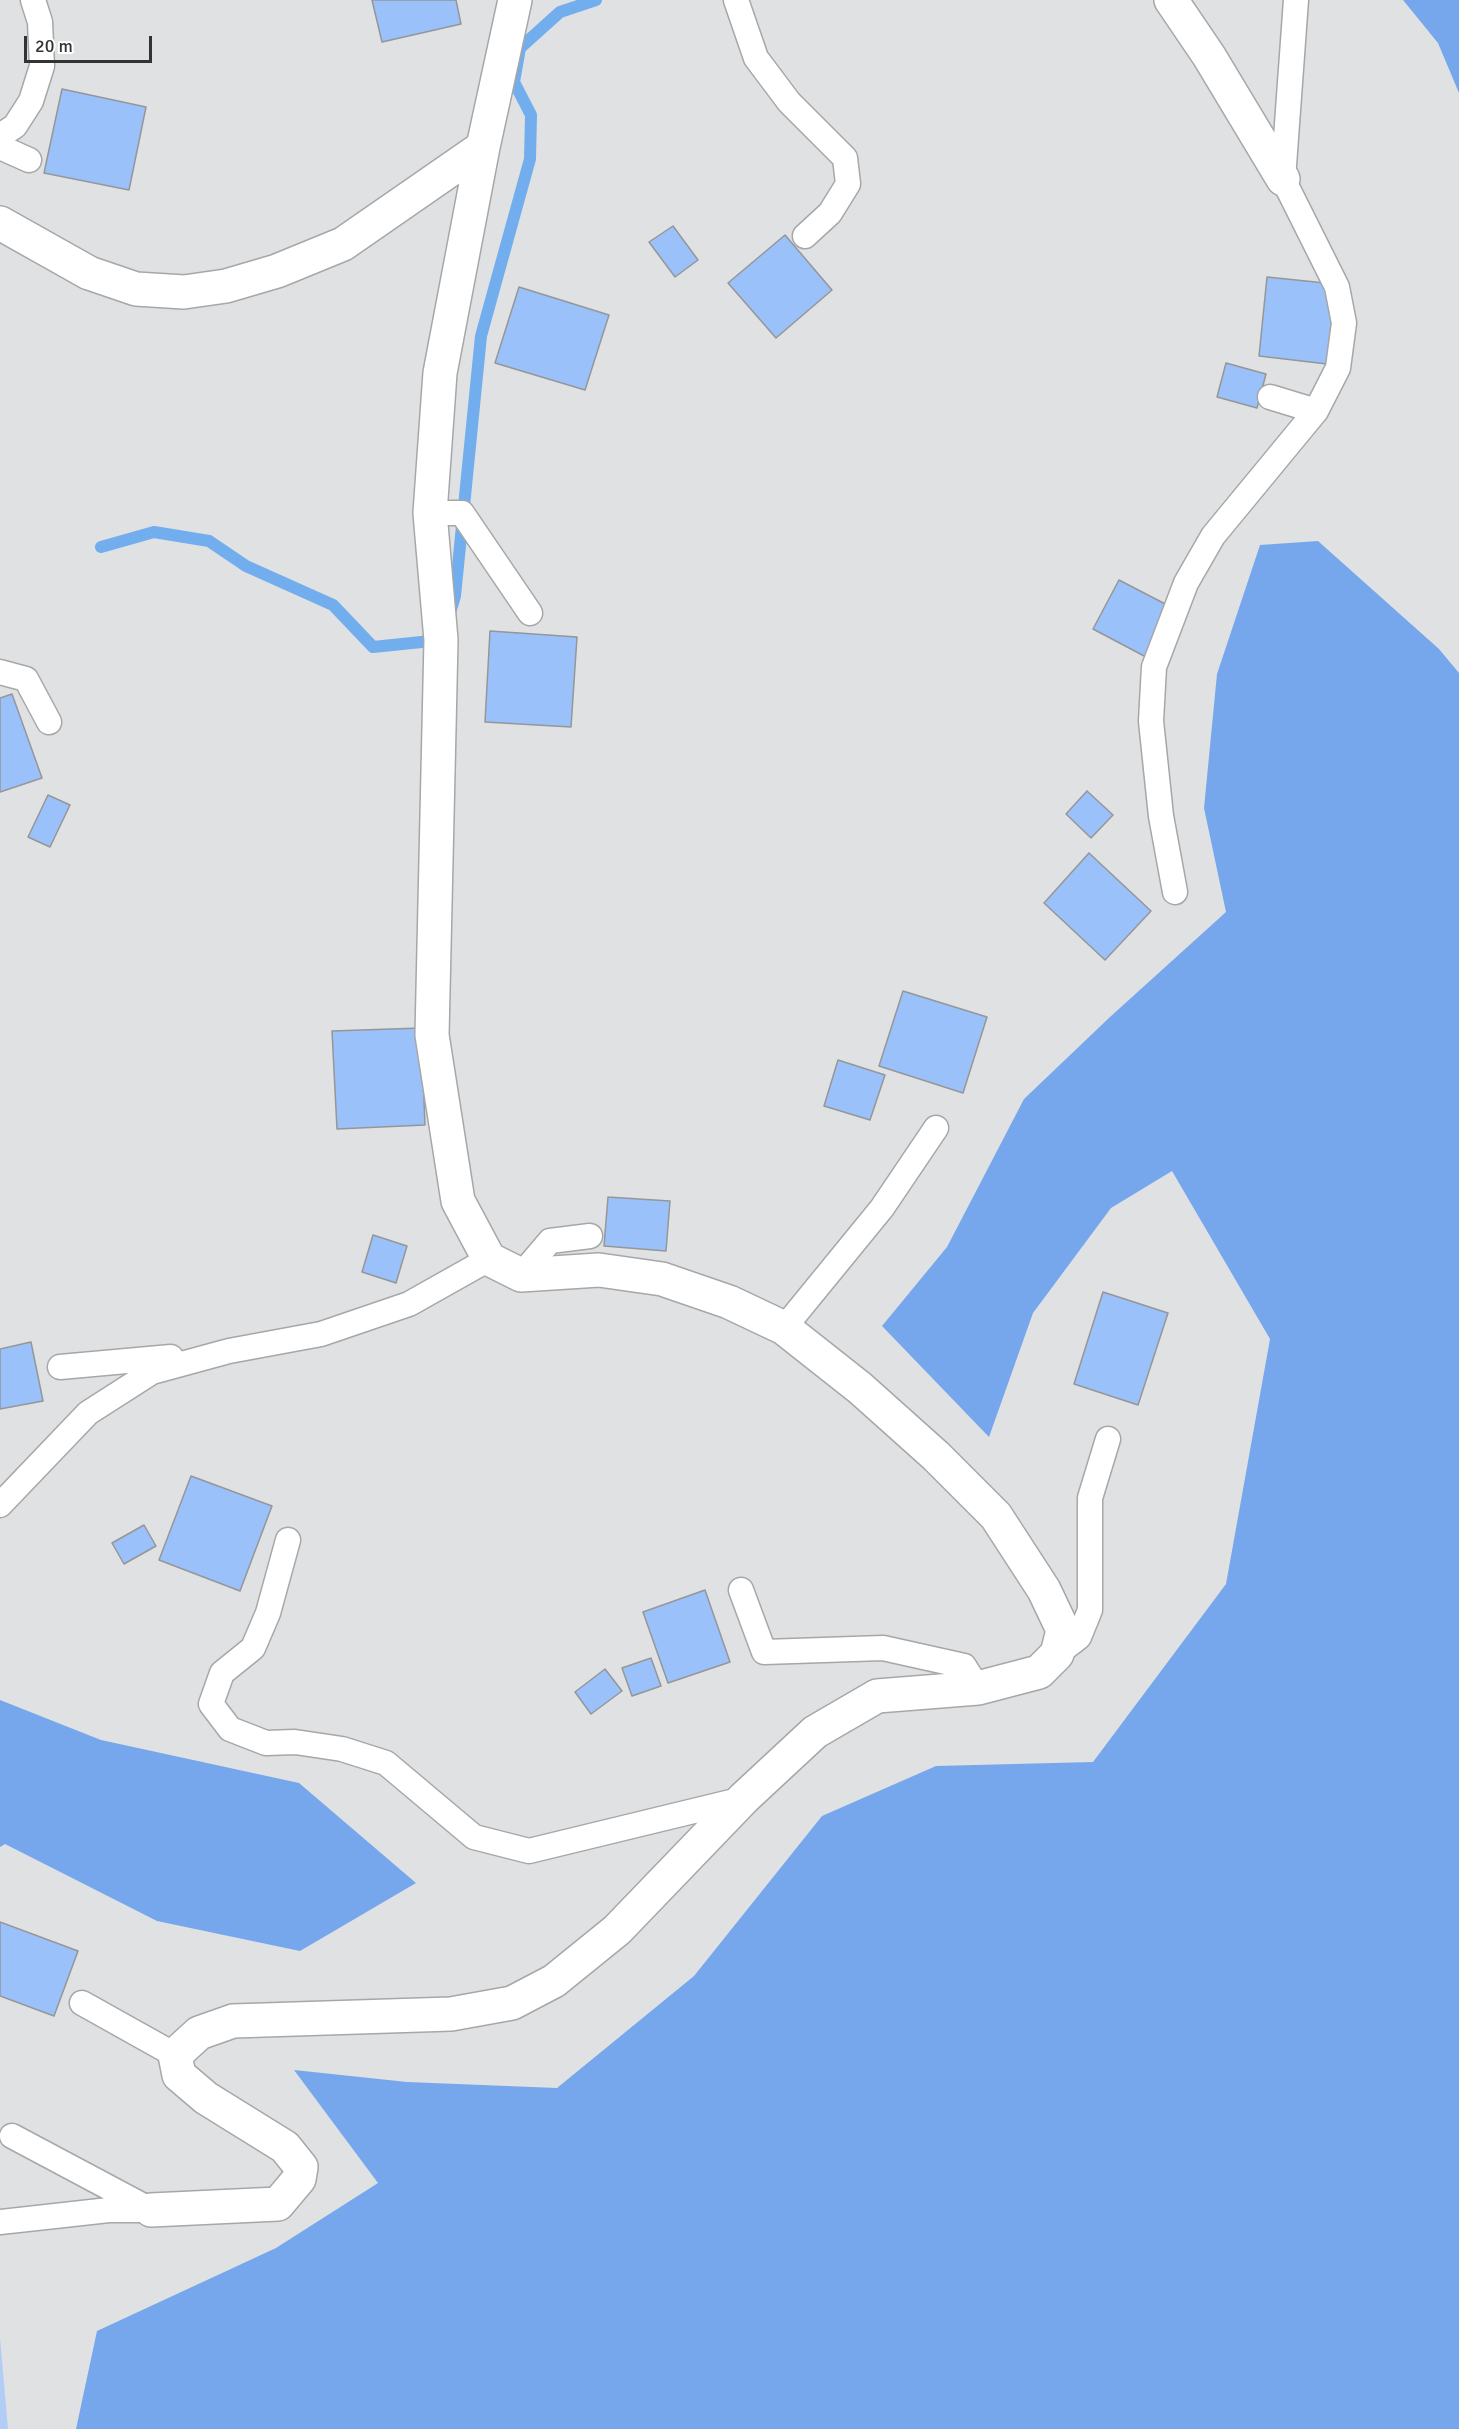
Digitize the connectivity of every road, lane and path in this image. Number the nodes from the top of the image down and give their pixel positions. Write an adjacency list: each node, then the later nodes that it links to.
1 (33, 0): 6 (lane)
2 (515, 0): 8 (street)
3 (736, 0): 12 (lane)
4 (1171, 0): 10 (street)
5 (1296, 0): 10 (lane)
6 (0, 136)
7 (0, 147): 9 (lane)
8 (483, 147): 11 (street); 15 (street)
9 (29, 160)
10 (1283, 180): 14 (lane)
11 (0, 223)
12 (806, 236)
13 (1270, 397): 14 (lane)
14 (1316, 411): 19 (lane)
15 (430, 513): 16 (lane); 22 (street)
16 (530, 614)
17 (0, 672): 18 (lane)
18 (49, 722)
19 (1175, 892)
20 (936, 1128): 24 (lane)
21 (590, 1236): 23 (lane)
22 (489, 1259): 23 (street); 25 (lane)
23 (521, 1275): 24 (street)
24 (784, 1328): 31 (street)
25 (229, 1351): 26 (lane); 28 (lane)
26 (60, 1367)
27 (1108, 1439): 31 (lane)
28 (0, 1505)
29 (288, 1540): 33 (lane)
30 (741, 1590): 32 (lane)
31 (1057, 1654): 32 (street)
32 (978, 1688): 33 (street)
33 (744, 1798): 35 (street)
34 (82, 2002): 35 (lane)
35 (175, 2055): 37 (street)
36 (12, 2136): 37 (lane)
37 (151, 2210): 38 (lane)
38 (0, 2222)

